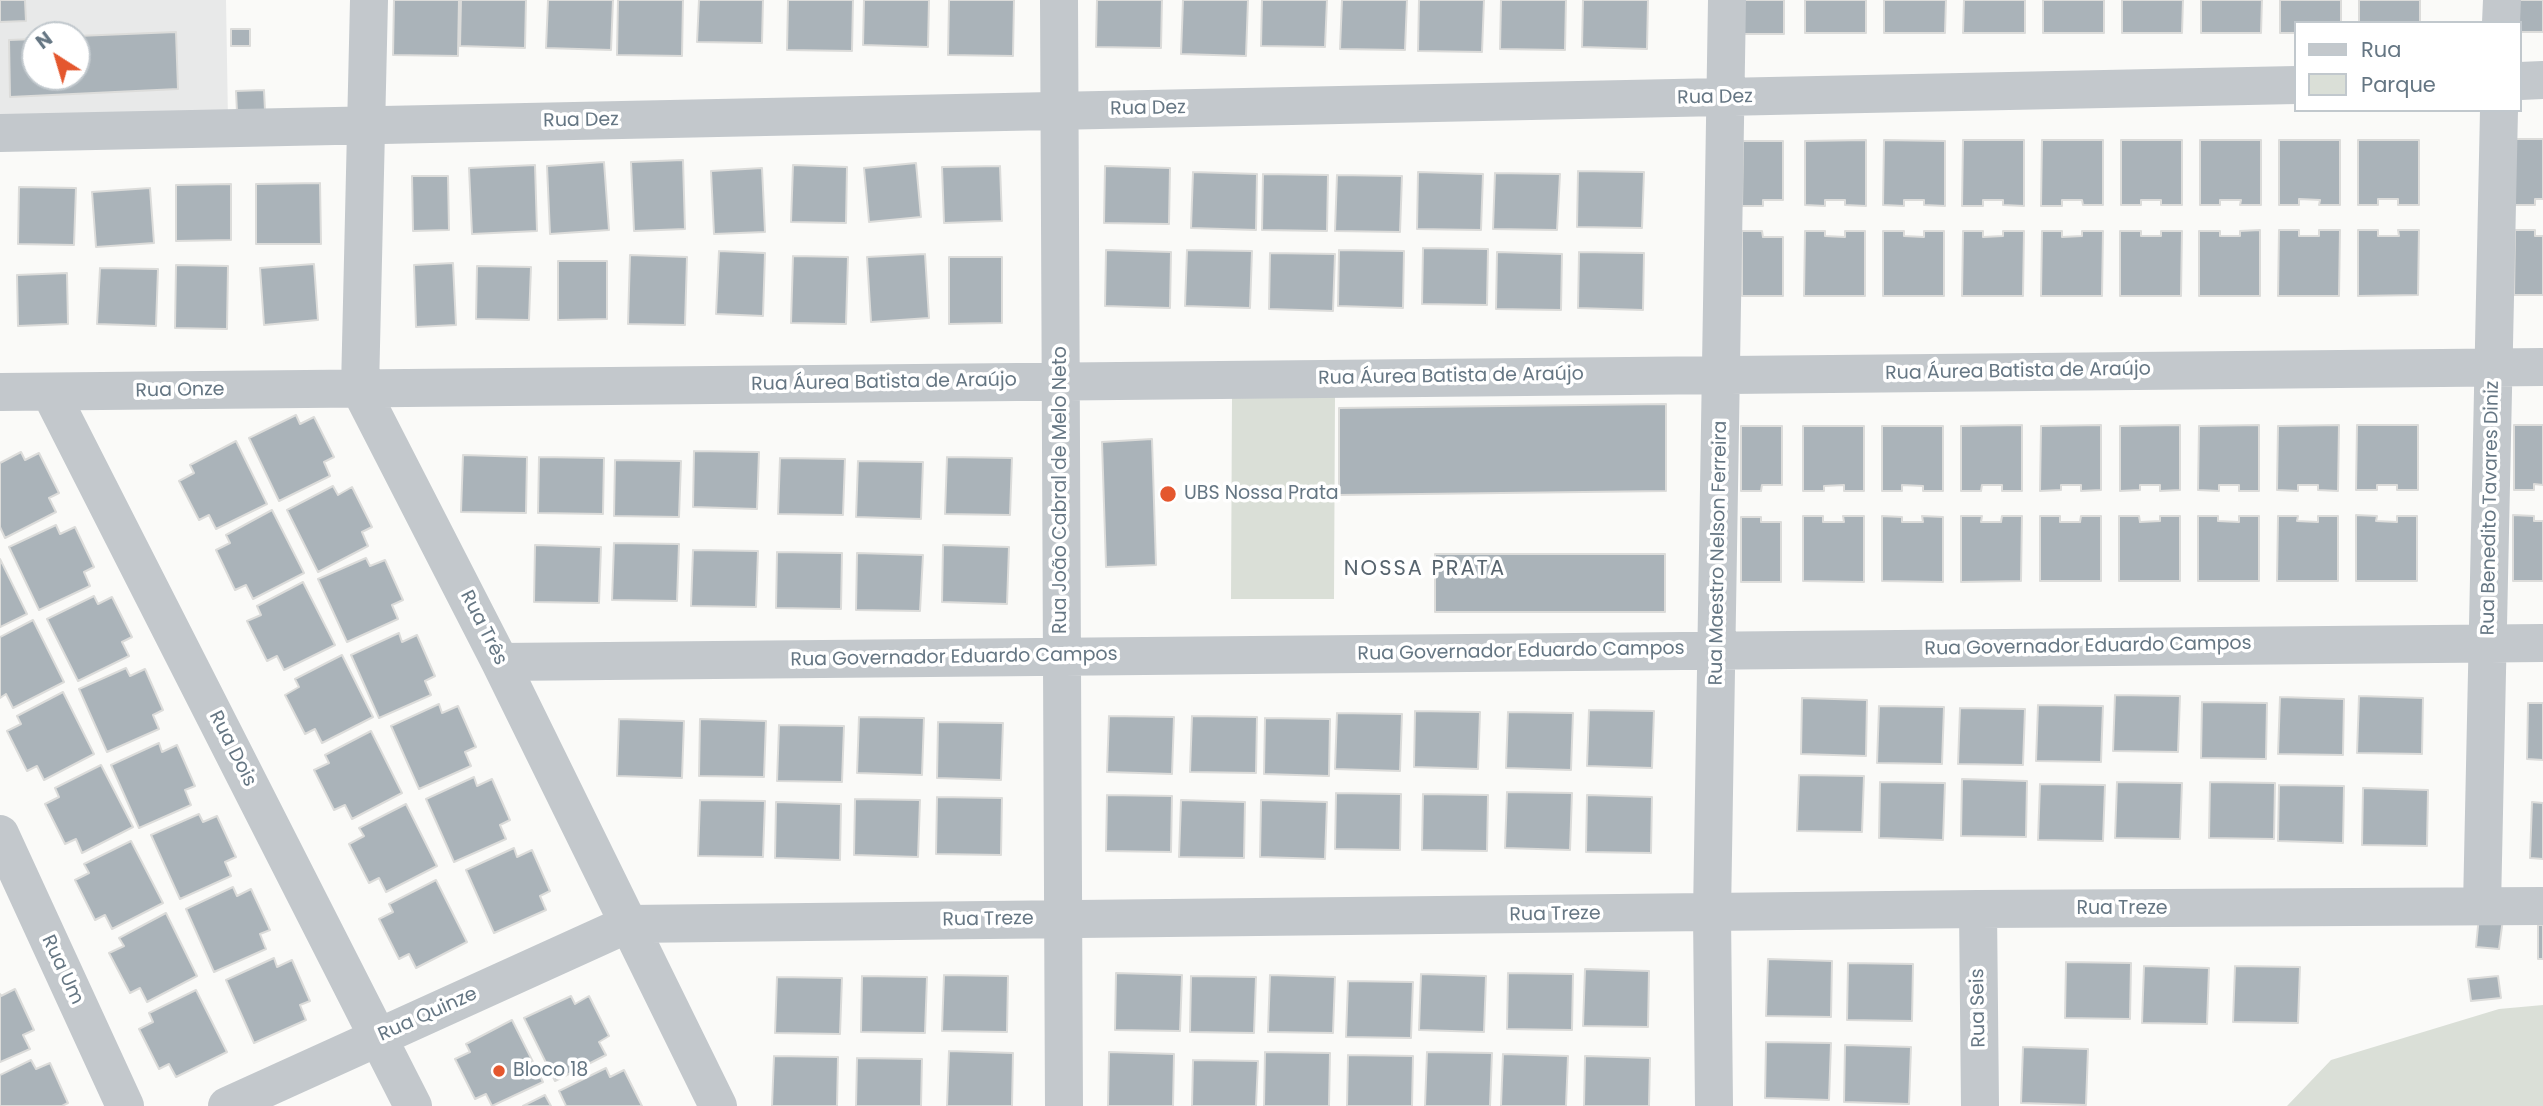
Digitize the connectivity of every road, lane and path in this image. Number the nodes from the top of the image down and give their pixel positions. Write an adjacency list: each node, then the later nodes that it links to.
1 (369, 0): 12 (street, Rua Três)
2 (1059, 0): 10 (street, Rua João Cabral de Melo Neto)
3 (1727, 0): 9 (street, Rua Maestro Nelson Ferreira)
4 (2502, 0): 5 (street)
5 (2501, 21)
6 (2543, 80): 7 (street)
7 (2522, 81)
8 (2294, 85): 9 (street, Rua Dez)
9 (1726, 98): 10 (street, Rua Dez); 16 (street, Rua Maestro Nelson Ferreira)
10 (1060, 111): 12 (street, Rua Dez); 17 (street, Rua João Cabral de Melo Neto)
11 (2499, 112): 14 (street, Rua Benedito Tavares Diniz)
12 (366, 125): 13 (street, Rua Dez); 18 (street, Rua Três)
13 (0, 134)
14 (2494, 367): 15 (street, Rua Áurea Batista de Araújo); 16 (street, Rua Áurea Batista de Araújo); 21 (street, Rua Benedito Tavares Diniz)
15 (2543, 367)
16 (1721, 375): 17 (street, Rua Áurea Batista de Araújo); 23 (street, Rua Maestro Nelson Ferreira)
17 (1060, 381): 18 (street, Rua Áurea Batista de Araújo); 24 (street, Rua João Cabral de Melo Neto)
18 (360, 389): 20 (street, Rua Onze); 25 (street, Rua Três)
19 (0, 392): 20 (street, Rua Onze)
20 (50, 392): 33 (street, Rua Dois)
21 (2488, 643): 22 (street, Rua Governador Eduardo Campos); 23 (street, Rua Governador Eduardo Campos); 27 (street, Rua Benedito Tavares Diniz)
22 (2543, 643)
23 (1717, 650): 24 (street, Rua Governador Eduardo Campos); 30 (street, Rua Maestro Nelson Ferreira)
24 (1062, 657): 25 (street, Rua Governador Eduardo Campos); 31 (street, Rua João Cabral de Melo Neto)
25 (500, 662): 32 (street, Rua Três)
26 (0, 834): 34 (street, Rua Um)
27 (2482, 906): 28 (street); 29 (street, Rua Treze)
28 (2543, 906)
29 (1978, 909): 30 (street, Rua Treze); 40 (street, Rua Seis)
30 (1712, 914): 31 (street, Rua Treze); 39 (street, Rua Maestro Nelson Ferreira)
31 (1063, 919): 32 (street, Rua Treze); 38 (street, Rua João Cabral de Melo Neto)
32 (628, 924): 33 (street, Rua Quinze); 37 (street, Rua Três)
33 (379, 1037): 35 (street, Rua Quinze); 36 (street, Rua Dois)
34 (125, 1106)
35 (227, 1106)
36 (413, 1106)
37 (718, 1106)
38 (1064, 1106)
39 (1714, 1106)
40 (1980, 1106)

